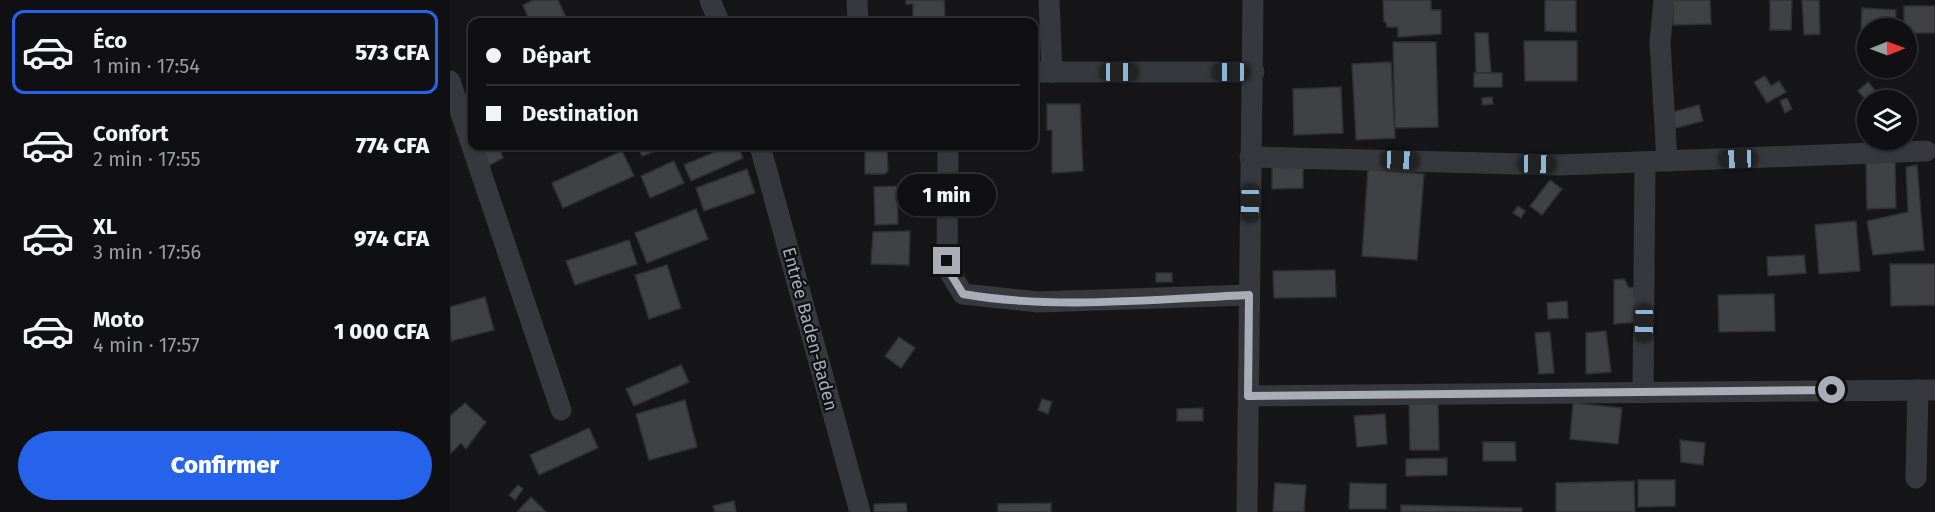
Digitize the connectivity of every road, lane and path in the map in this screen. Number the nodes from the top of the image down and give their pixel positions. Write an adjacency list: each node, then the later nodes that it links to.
1 (710, 0): 6 (street)
2 (857, 0): 7 (street)
3 (1049, 0): 8 (street)
4 (1253, 0): 9 (street)
5 (1664, 0): 17 (street)
6 (717, 18)
7 (858, 18)
8 (1042, 72): 9 (street)
9 (1254, 72): 16 (street)
10 (450, 81): 11 (street)
11 (468, 134)
12 (473, 150): 23 (street)
13 (761, 150): 25 (street, Entrée Baden-Baden)
14 (948, 150): 19 (street)
15 (1926, 151): 17 (street)
16 (1250, 157): 18 (street); 19 (street)
17 (1668, 161): 18 (street)
18 (1645, 162): 21 (street)
19 (1249, 295): 22 (street)
20 (1926, 390): 21 (street); 24 (street)
21 (1643, 392): 22 (street)
22 (1248, 396): 26 (street)
23 (561, 410)
24 (1916, 478)
25 (860, 512)
26 (1246, 512)

